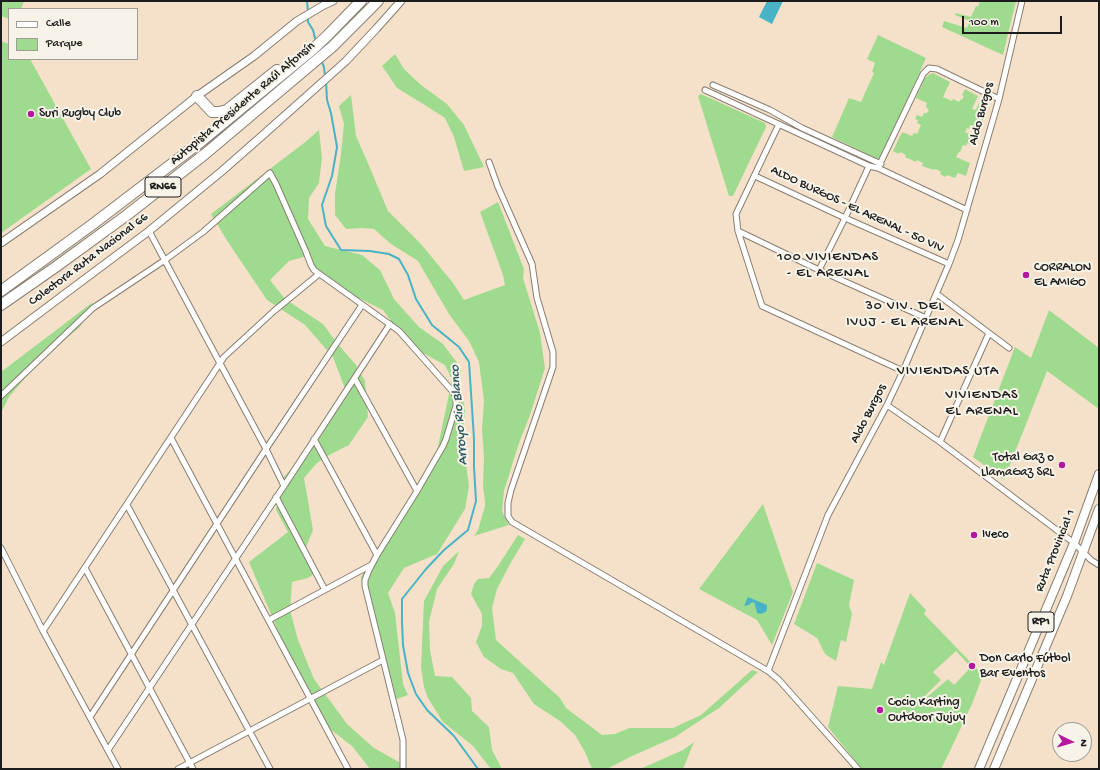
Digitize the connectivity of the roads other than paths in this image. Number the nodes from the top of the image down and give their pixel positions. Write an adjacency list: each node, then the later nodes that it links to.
1 (333, 1): 9 (street)
2 (361, 1): 6 (highway, Autopista Presidente Raúl Alfonsín / RN66)
3 (378, 1): 27 (highway, Autopista Presidente Raúl Alfonsín / RN66)
4 (401, 1): 18 (street, Colectora Ruta Nacional 66)
5 (1022, 1): 10 (street, Aldo Burgos)
6 (309, 48): 9 (highway); 25 (highway, Autopista Presidente Raúl Alfonsín / RN66)
7 (713, 85): 14 (street)
8 (705, 90): 11 (street)
9 (197, 96): 20 (street)
10 (999, 99): 14 (street); 16 (street, Aldo Burgos)
11 (779, 124): 13 (street); 15 (street)
12 (489, 162): 65 (street)
13 (869, 166): 14 (street); 17 (street)
14 (879, 166): 16 (street)
15 (755, 176): 17 (street, ALDO BURGOS - EL ARENAL - 50 VIV); 19 (street)
16 (967, 210): 22 (street, Aldo Burgos)
17 (845, 218): 22 (street, ALDO BURGOS - EL ARENAL - 50 VIV); 23 (street)
18 (149, 231): 21 (street); 32 (street, Colectora Ruta Nacional 66)
19 (738, 231): 23 (street); 35 (street)
20 (1, 242)
21 (165, 260): 24 (street); 34 (street); 37 (street)
22 (949, 264): 26 (street, Aldo Burgos)
23 (819, 270): 29 (street)
24 (319, 274): 28 (street); 34 (street)
25 (1, 291)
26 (937, 294): 29 (street, Aldo Burgos); 31 (street)
27 (1, 305)
28 (362, 305): 30 (street); 42 (street)
29 (926, 318): 35 (street, Aldo Burgos)
30 (390, 324): 36 (street); 45 (street)
31 (989, 333): 33 (street); 41 (street)
32 (1, 342)
33 (1009, 348)
34 (220, 364): 39 (street); 42 (street)
35 (903, 370): 38 (street, Aldo Burgos)
36 (355, 379): 40 (street); 45 (street)
37 (1, 396)
38 (887, 405): 41 (street); 65 (street, Aldo Burgos)
39 (171, 438): 47 (street); 49 (street)
40 (314, 439): 44 (street); 53 (street)
41 (940, 442): 50 (street)
42 (266, 449): 44 (street); 49 (street)
43 (1099, 474): 50 (main road, Ruta Provincial 1 / RP1)
44 (284, 486): 46 (street)
45 (417, 491): 53 (street)
46 (276, 498): 54 (street); 59 (street)
47 (127, 504): 57 (street); 58 (street)
48 (1099, 509): 52 (main road, Ruta Provincial 1 / RP1)
49 (217, 524): 54 (street); 58 (street)
50 (1074, 543): 52 (street); 79 (main road, Ruta Provincial 1 / RP1)
51 (1, 548): 62 (street)
52 (1083, 552): 56 (street); 80 (main road, Ruta Provincial 1 / RP1)
53 (377, 555): 55 (street)
54 (236, 559): 60 (street); 61 (street)
55 (372, 565): 59 (street); 64 (street)
56 (1099, 565)
57 (85, 568): 62 (street); 63 (street)
58 (174, 590): 61 (street); 63 (street)
59 (325, 590): 60 (street)
60 (268, 620): 67 (street)
61 (192, 624): 66 (street); 69 (street)
62 (43, 630): 68 (street)
63 (131, 654): 66 (street); 68 (street)
64 (383, 660): 67 (street); 77 (street)
65 (768, 672): 78 (street)
66 (149, 688): 70 (street); 71 (street)
67 (311, 698): 69 (street); 76 (street)
68 (90, 717): 70 (street)
69 (250, 731): 71 (street); 75 (street)
70 (108, 750): 72 (street)
71 (189, 763): 73 (street); 74 (street)
72 (118, 769)
73 (178, 769)
74 (193, 769)
75 (270, 769)
76 (348, 769)
77 (403, 769)
78 (858, 769)
79 (979, 769)
80 (994, 769)

